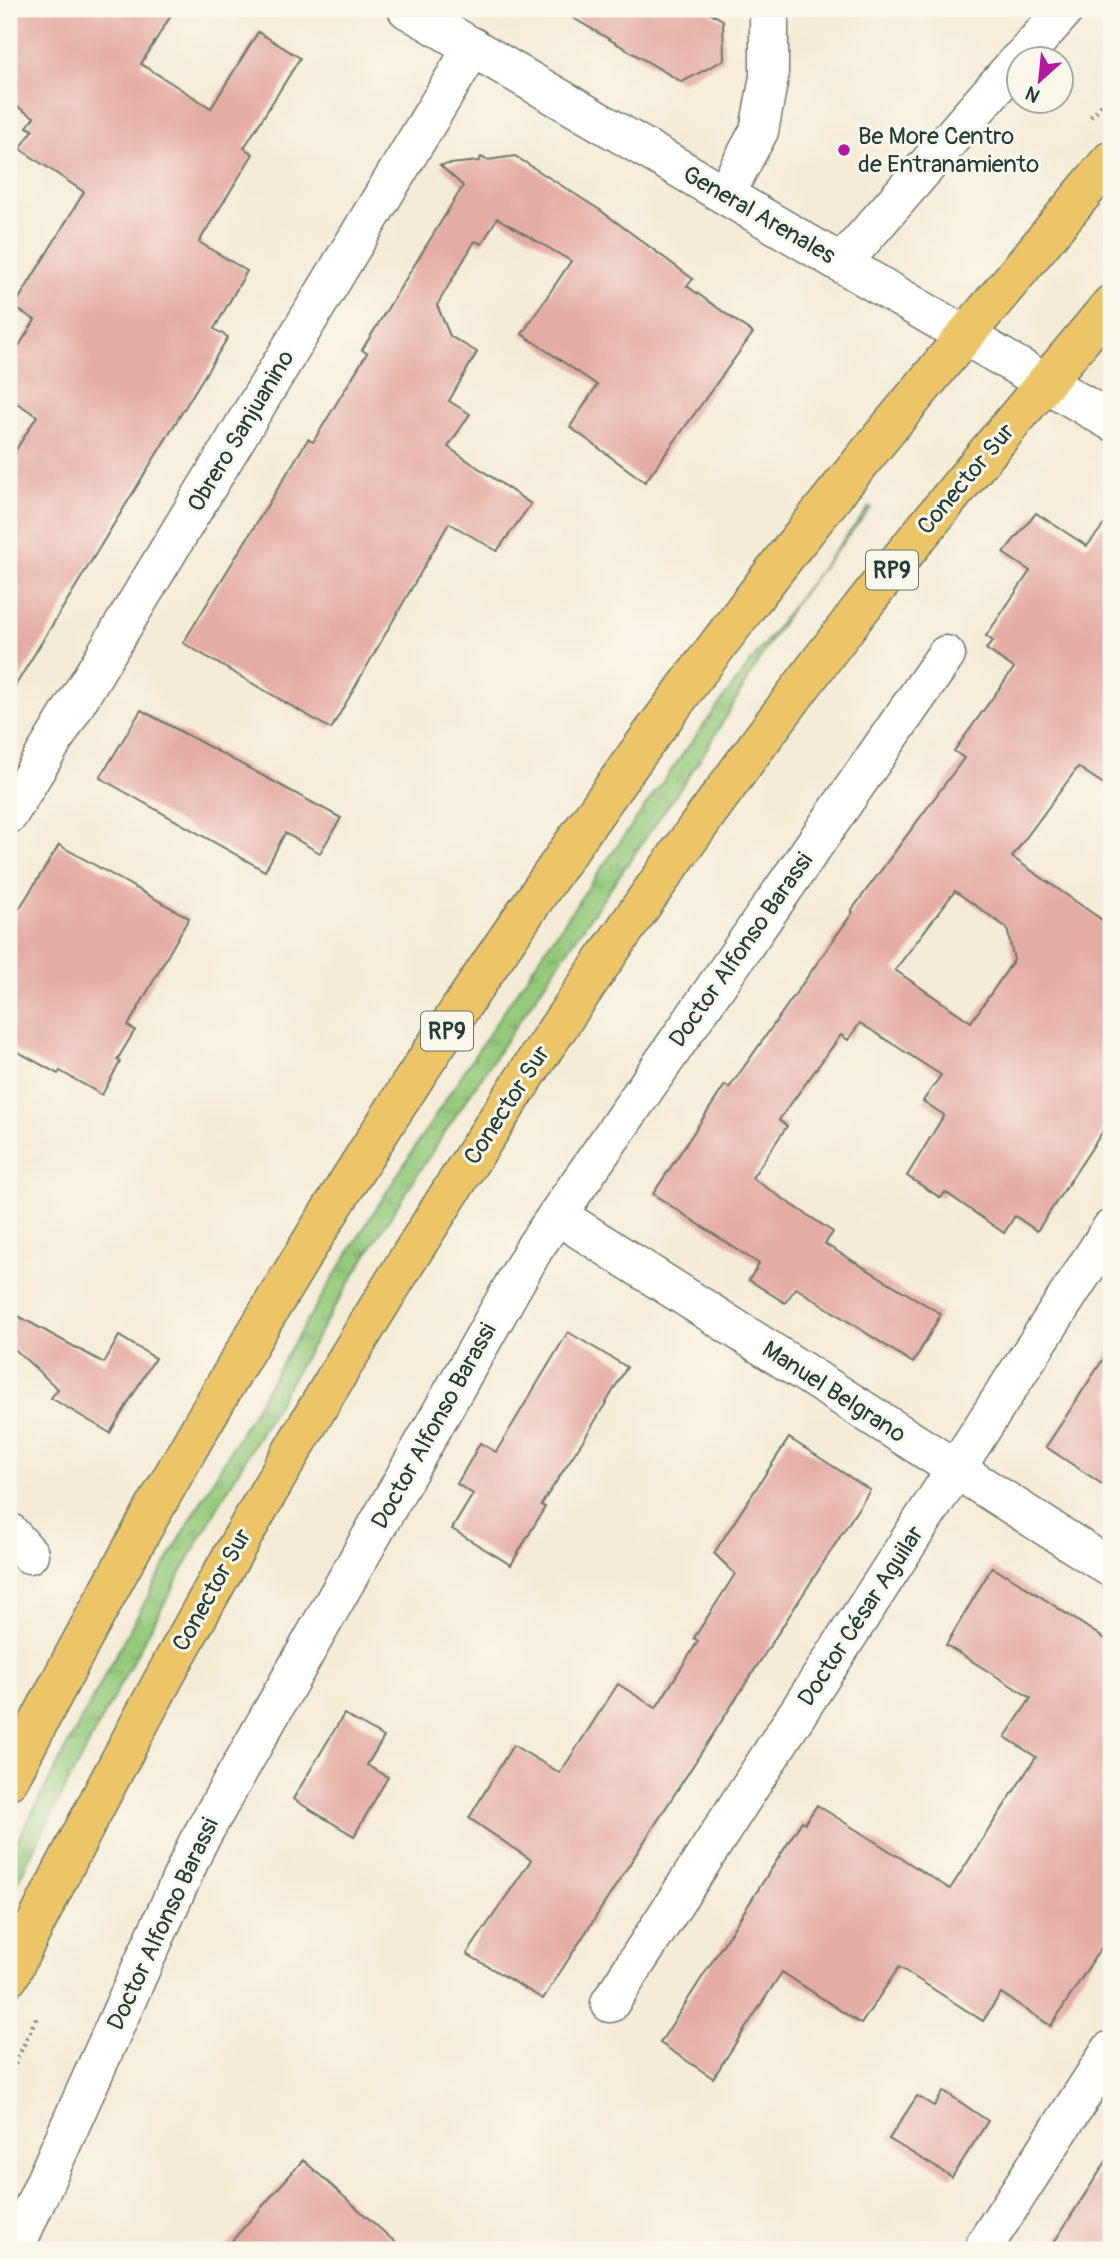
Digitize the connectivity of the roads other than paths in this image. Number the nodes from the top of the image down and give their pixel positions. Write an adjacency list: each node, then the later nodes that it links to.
1 (407, 9): 5 (street, General Arenales)
2 (769, 9): 8 (street)
3 (1065, 9): 4 (street)
4 (1032, 46)
5 (473, 47): 8 (street, General Arenales); 15 (street, Obrero Sanjuanino)
6 (1004, 77): 9 (street)
7 (1111, 160): 11 (main road, RP9)
8 (725, 194): 9 (street, General Arenales)
9 (842, 263): 11 (street, General Arenales)
10 (1111, 304): 12 (main road, Conector Sur / RP9)
11 (965, 336): 12 (street, General Arenales); 20 (main road, RP9)
12 (1046, 383): 13 (street, General Arenales); 21 (main road, Conector Sur / RP9)
13 (1111, 421)
14 (946, 655): 16 (street, Doctor Alfonso Barassi)
15 (9, 814)
16 (557, 1215): 18 (street, Manuel Belgrano); 25 (street, Doctor Alfonso Barassi)
17 (1111, 1228): 18 (street, Doctor César Aguilar)
18 (956, 1469): 19 (street, Manuel Belgrano); 22 (street, Doctor César Aguilar)
19 (1111, 1569)
20 (9, 1780)
21 (9, 1977)
22 (610, 2003)
23 (1111, 2050): 24 (street)
24 (986, 2243)
25 (14, 2250)

